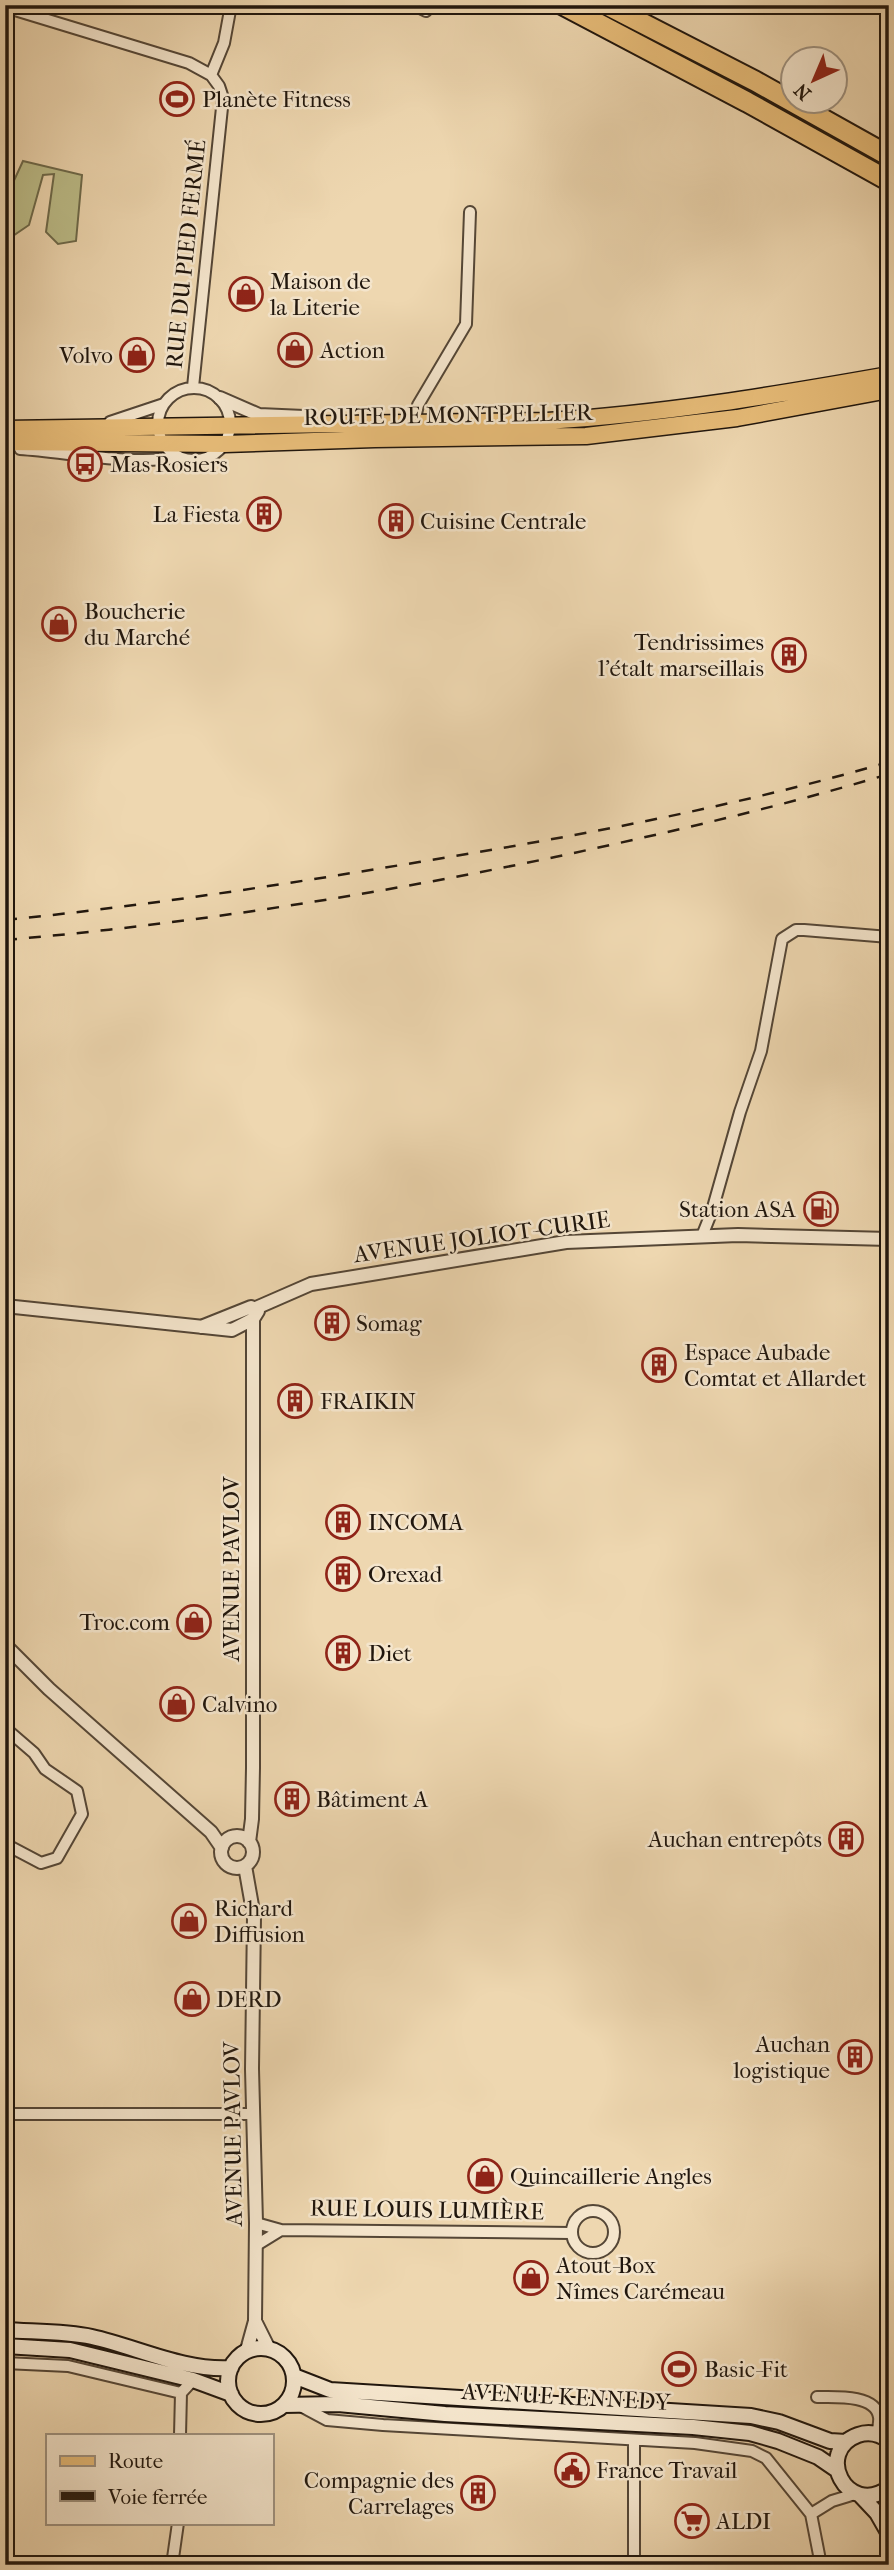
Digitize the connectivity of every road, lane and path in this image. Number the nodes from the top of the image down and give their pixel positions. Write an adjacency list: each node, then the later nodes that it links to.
1 (230, 5): 7 (street)
2 (414, 5): 6 (street)
3 (563, 5): 9 (highway)
4 (607, 5): 8 (highway)
5 (5, 7): 7 (street)
6 (426, 11)
7 (211, 75): 12 (street, RUE DU PIED FERMÉ)
8 (889, 156)
9 (889, 181)
10 (470, 212): 17 (street)
11 (889, 374): 17 (main road, ROUTE DE MONTPELLIER)
12 (193, 387): 14 (street); 15 (street)
13 (889, 390): 24 (main road, ROUTE DE MONTPELLIER)
14 (220, 398): 16 (street); 18 (street)
15 (164, 404): 19 (street); 20 (street)
16 (380, 423): 17 (main road, ROUTE DE MONTPELLIER); 18 (main road, ROUTE DE MONTPELLIER)
17 (414, 423)
18 (230, 426): 19 (main road, ROUTE DE MONTPELLIER); 24 (street)
19 (157, 427): 20 (main road, ROUTE DE MONTPELLIER); 23 (street)
20 (88, 428): 21 (main road, ROUTE DE MONTPELLIER)
21 (5, 429)
22 (5, 442): 23 (main road, ROUTE DE MONTPELLIER)
23 (163, 443): 24 (main road, ROUTE DE MONTPELLIER); 26 (street)
24 (225, 444): 26 (street)
25 (5, 448): 26 (street)
26 (178, 457)
27 (889, 937): 28 (street)
28 (702, 1236): 29 (street, AVENUE JOLIOT-CURIE); 31 (street, AVENUE JOLIOT-CURIE)
29 (889, 1239)
30 (5, 1306): 31 (street, AVENUE JOLIOT-CURIE)
31 (250, 1315): 37 (street, AVENUE PAVLOV)
32 (5, 1645): 34 (street)
33 (5, 1657): 34 (street)
34 (49, 1689): 36 (street)
35 (5, 1728): 38 (street)
36 (211, 1832): 37 (street); 39 (street)
37 (241, 1839): 39 (street); 40 (street)
38 (5, 1844)
39 (222, 1848): 40 (street)
40 (240, 1867): 42 (street, AVENUE PAVLOV)
41 (5, 2114): 42 (street)
42 (254, 2114): 43 (street, AVENUE PAVLOV)
43 (256, 2223): 44 (street, RUE LOUIS LUMIÈRE); 46 (street, AVENUE PAVLOV)
44 (281, 2230): 45 (street, RUE LOUIS LUMIÈRE); 46 (street, RUE LOUIS LUMIÈRE)
45 (571, 2233): 45 (street)
46 (255, 2246): 47 (street, AVENUE PAVLOV)
47 (255, 2320): 50 (street, AVENUE PAVLOV); 51 (street, AVENUE PAVLOV)
48 (5, 2330): 53 (main road)
49 (5, 2346): 55 (main road)
50 (270, 2349): 51 (main road); 54 (main road)
51 (247, 2350): 53 (main road)
52 (5, 2364): 56 (street)
53 (230, 2368): 57 (main road)
54 (294, 2376): 59 (main road); 64 (main road, AVENUE KENNEDY)
55 (193, 2380): 56 (street); 57 (main road)
56 (181, 2393): 61 (street)
57 (230, 2393): 59 (main road)
58 (817, 2396): 62 (street)
59 (284, 2405): 60 (main road, AVENUE KENNEDY)
60 (299, 2405): 63 (street); 65 (main road, AVENUE KENNEDY)
61 (180, 2434)
62 (883, 2438): 64 (main road, AVENUE KENNEDY)
63 (634, 2441): 71 (street); 75 (street)
64 (846, 2442): 65 (main road)
65 (839, 2475): 67 (main road, AVENUE KENNEDY); 69 (street)
66 (889, 2488): 67 (main road)
67 (858, 2495): 69 (street); 73 (main road, AVENUE KENNEDY)
68 (889, 2496): 70 (main road)
69 (832, 2501): 71 (street)
70 (889, 2510)
71 (811, 2514): 76 (street)
72 (178, 2524): 74 (street)
73 (889, 2534)
74 (172, 2565)
75 (634, 2565)
76 (821, 2565)

